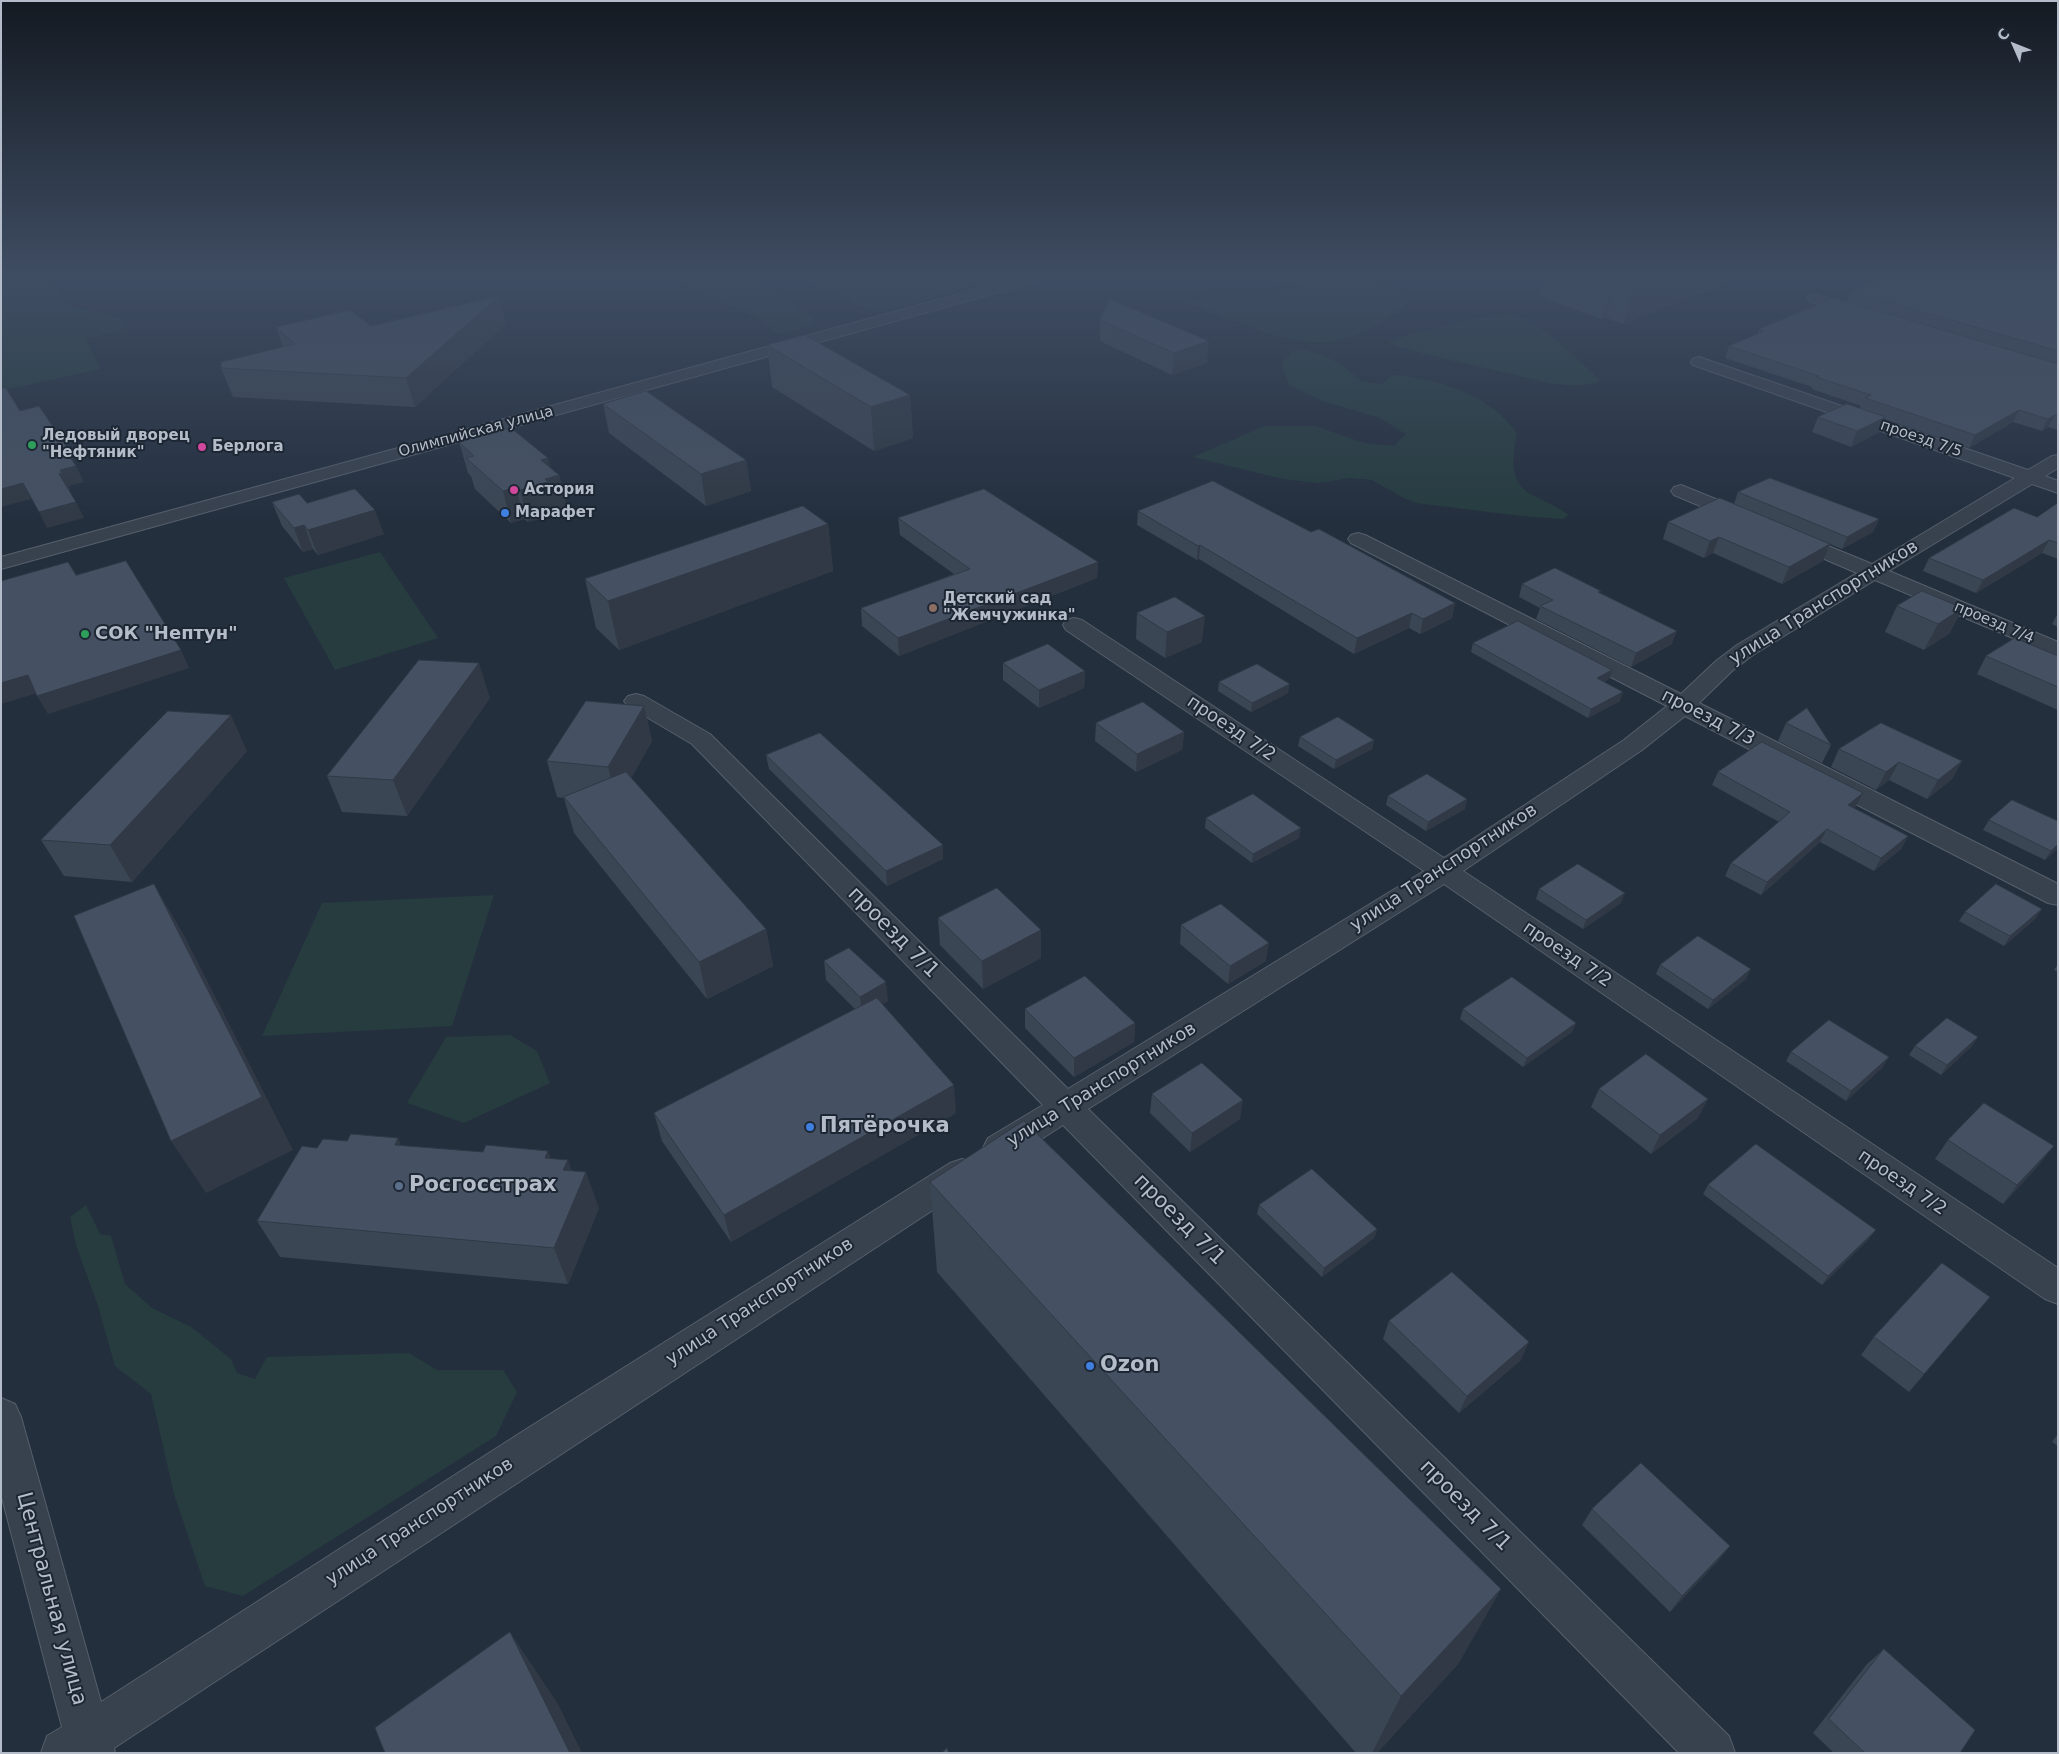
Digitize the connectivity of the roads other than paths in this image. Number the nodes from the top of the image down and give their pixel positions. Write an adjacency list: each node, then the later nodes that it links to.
1 (741, 359): 7 (street, Олимпийская улица)
2 (1699, 362): 4 (street, проезд 7/5)
3 (2058, 460): 4 (street, улица Транспортников)
4 (2043, 482): 8 (street, улица Транспортников)
5 (1681, 492): 8 (street, проезд 7/4)
6 (1358, 539): 12 (street, проезд 7/3)
7 (1, 563)
8 (1872, 572): 10 (street, проезд 7/4); 12 (street, улица Транспортников)
9 (1074, 625): 13 (street, проезд 7/2)
10 (2058, 650)
11 (636, 700): 15 (street, проезд 7/1)
12 (1684, 705): 13 (street, улица Транспортников); 14 (street, проезд 7/3)
13 (1444, 871): 15 (street, улица Транспортников); 16 (street, проезд 7/2)
14 (2058, 896)
15 (1065, 1107): 18 (street, улица Транспортников); 19 (street, проезд 7/1)
16 (2058, 1288)
17 (1, 1417): 18 (street, Центральная улица)
18 (82, 1748)
19 (1712, 1753)

